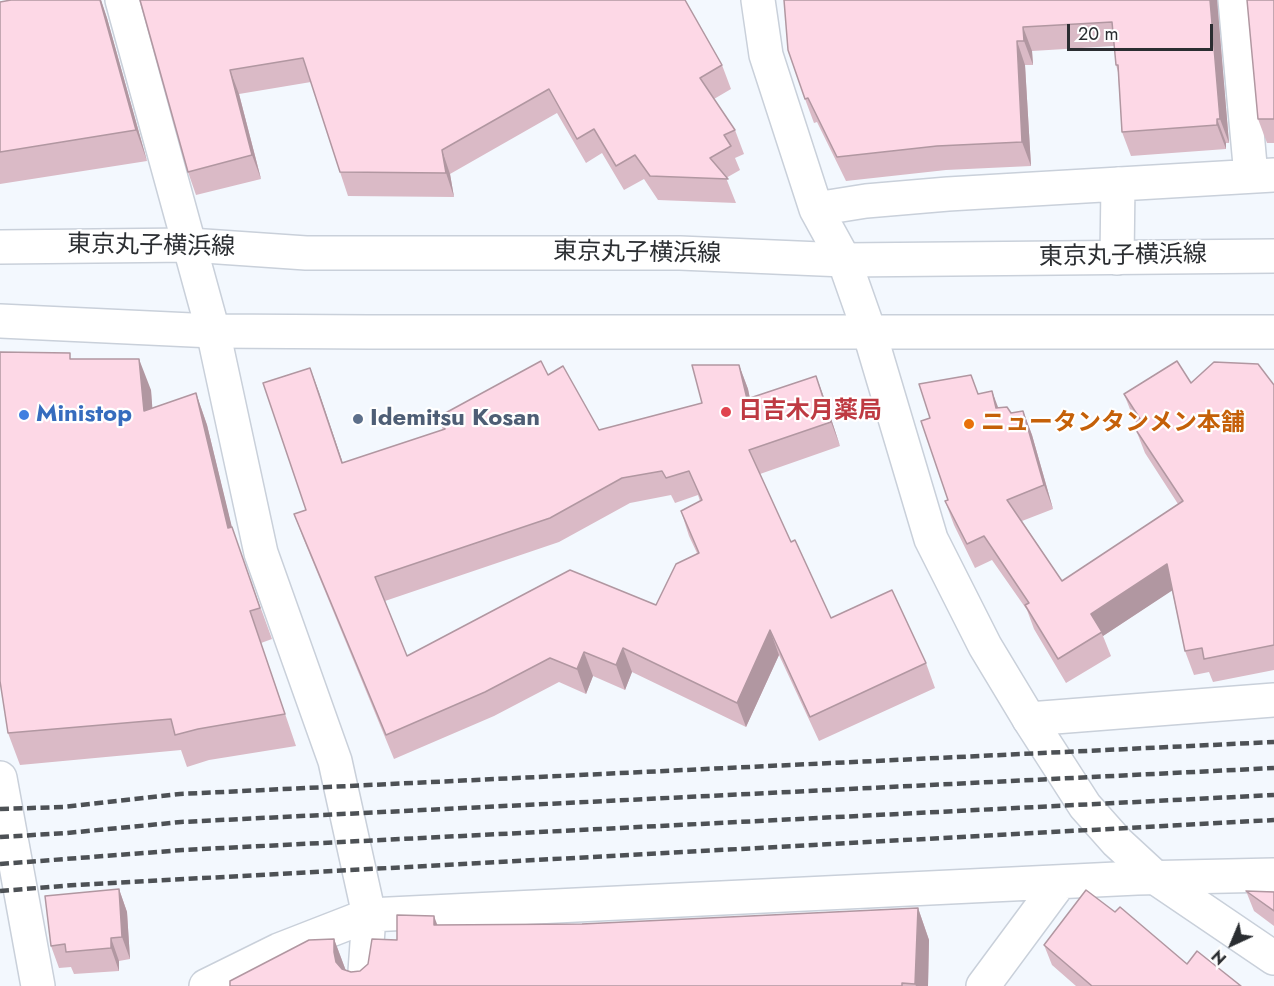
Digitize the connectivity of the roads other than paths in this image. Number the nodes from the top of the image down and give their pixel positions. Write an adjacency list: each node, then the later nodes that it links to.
1 (122, 0): 7 (street)
2 (758, 0): 6 (street)
3 (1235, 0): 4 (street)
4 (1262, 175): 5 (street)
5 (1118, 184): 6 (street); 10 (street)
6 (816, 209): 11 (street)
7 (190, 245): 8 (street, 東京丸子横浜線); 11 (street, 東京丸子横浜線); 13 (street)
8 (0, 247)
9 (1274, 256): 10 (street, 東京丸子横浜線)
10 (1117, 258): 11 (street, 東京丸子横浜線)
11 (844, 260): 14 (street)
12 (0, 321): 13 (street)
13 (213, 331): 14 (street); 22 (street)
14 (869, 332): 15 (street); 17 (street)
15 (1274, 332)
16 (1274, 700): 17 (street)
17 (1029, 719): 20 (street)
18 (0, 778): 24 (street)
19 (1274, 875): 20 (street)
20 (1156, 878): 21 (street); 23 (street)
21 (1060, 882): 22 (street); 27 (street)
22 (369, 915): 25 (street); 26 (street)
23 (1274, 958)
24 (38, 986)
25 (206, 986)
26 (364, 986)
27 (983, 986)

